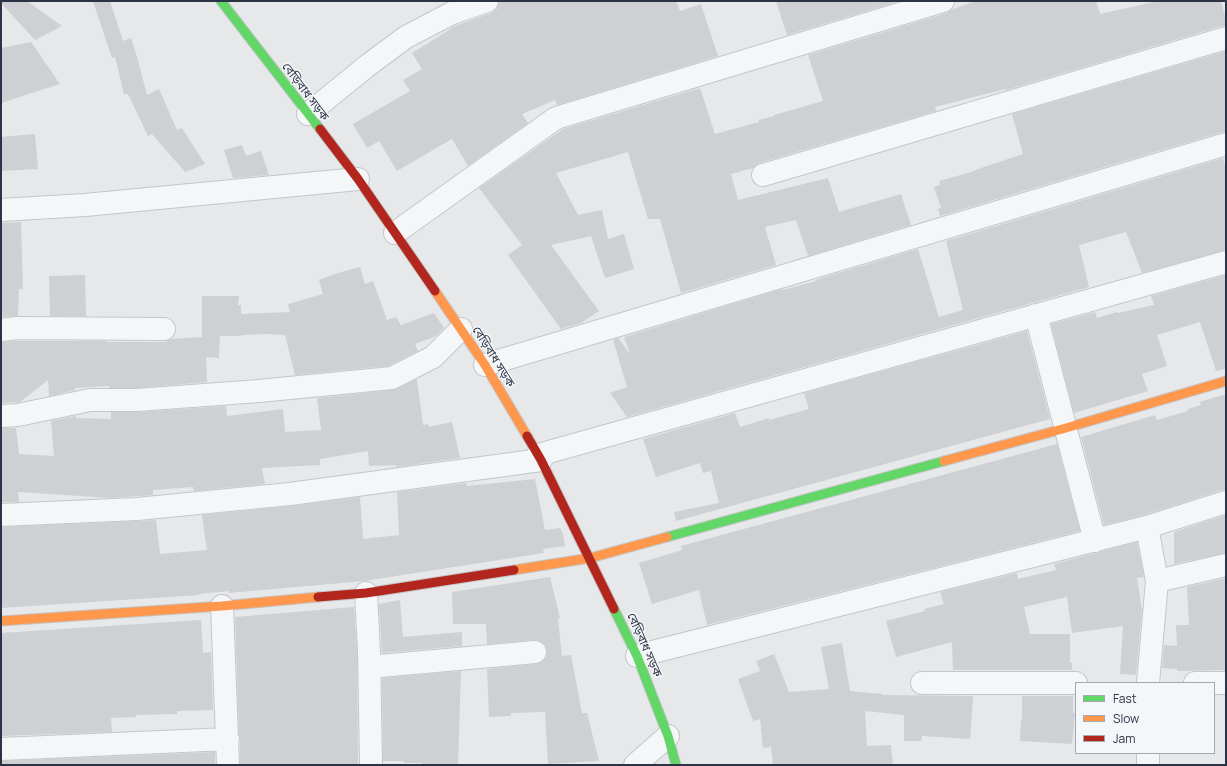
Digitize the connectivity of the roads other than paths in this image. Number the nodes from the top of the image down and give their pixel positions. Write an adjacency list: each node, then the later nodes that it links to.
1 (221, 1): 5 (main road, বেড়িবাধ সড়ক)
2 (487, 1): 5 (street)
3 (943, 1): 10 (street)
4 (1226, 38): 7 (street)
5 (308, 114): 8 (main road, বেড়িবাধ সড়ক)
6 (1226, 144): 16 (street)
7 (763, 175)
8 (358, 179): 9 (street); 10 (main road, বেড়িবাধ সড়ক)
9 (1, 210)
10 (395, 233): 13 (main road, বেড়িবাধ সড়ক)
11 (1226, 262): 12 (street)
12 (1036, 315): 19 (street); 20 (street)
13 (461, 328): 16 (main road, বেড়িবাধ সড়ক); 18 (street)
14 (164, 329): 15 (street)
15 (1, 330)
16 (485, 365): 20 (main road, বেড়িবাধ সড়ক)
17 (1226, 381): 19 (main road)
18 (1, 416)
19 (1066, 428): 24 (street); 25 (main road)
20 (539, 457): 22 (street); 25 (main road, বেড়িবাধ সড়ক)
21 (1226, 502): 23 (street)
22 (1, 514)
23 (1147, 527): 24 (street); 27 (street)
24 (1095, 541): 32 (street)
25 (590, 558): 28 (main road); 32 (main road, বেড়িবাধ সড়ক)
26 (1226, 565): 27 (street)
27 (1157, 581): 34 (street)
28 (366, 593): 29 (main road); 33 (street)
29 (222, 606): 30 (main road); 40 (street)
30 (1, 621)
31 (535, 652): 33 (street)
32 (637, 656): 39 (main road, বেড়িবাধ সড়ক)
33 (370, 667): 44 (street)
34 (1148, 682)
35 (922, 683): 36 (street)
36 (1075, 683)
37 (1215, 683): 38 (street)
38 (1226, 683)
39 (668, 736): 45 (street); 46 (main road, বেড়িবাধ সড়ক)
40 (228, 739): 41 (street); 43 (street)
41 (1, 749)
42 (1148, 754): 47 (street)
43 (228, 765)
44 (372, 765)
45 (635, 765)
46 (676, 765)
47 (1148, 765)

